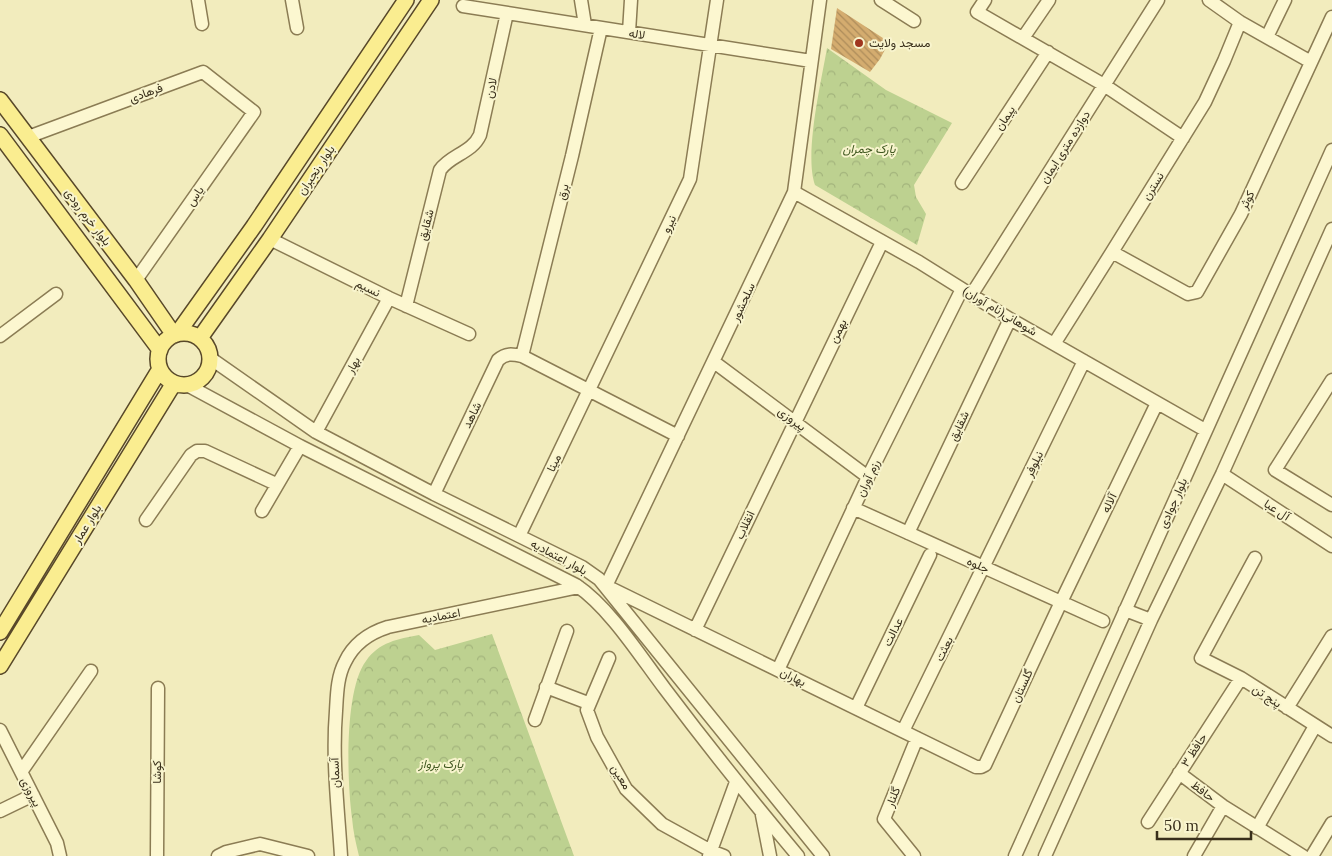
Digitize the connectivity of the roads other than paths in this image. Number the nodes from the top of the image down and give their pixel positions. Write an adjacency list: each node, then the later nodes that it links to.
1 (198, 0): 22 (street)
2 (292, 0): 24 (street)
3 (406, 0): 54 (main road, بلوار رنجبران)
4 (431, 0): 44 (main road, بلوار رنجبران)
5 (581, 0): 23 (street)
6 (631, 0): 26 (street)
7 (717, 0): 29 (street, نیرو)
8 (820, 0): 31 (street, سلحشور)
9 (881, 0): 20 (street)
10 (985, 0): 28 (street)
11 (1049, 0): 28 (street)
12 (1158, 0): 33 (street, دوازده متری ایمان)
13 (1209, 0): 17 (street)
14 (1233, 0): 17 (street)
15 (1285, 0): 27 (street)
16 (463, 6): 18 (street, لاله)
17 (1226, 11): 21 (street)
18 (507, 13): 23 (street, لاله); 40 (street, لادن)
19 (1332, 17): 32 (street, کوثر)
20 (914, 21)
21 (1240, 22): 27 (street); 38 (street, نسترن)
22 (202, 24)
23 (585, 26): 25 (street, لاله)
24 (297, 28)
25 (601, 28): 26 (street, لاله); 59 (street, برق)
26 (629, 32): 29 (street, لاله)
27 (1267, 37): 32 (street)
28 (1023, 38): 30 (street)
29 (710, 45): 31 (street, لاله); 66 (street, نیرو)
30 (1048, 52): 33 (street); 41 (street, پیمان)
31 (811, 61): 42 (street, سلحشور)
32 (1311, 62): 46 (street, کوثر)
33 (1104, 85): 38 (street); 48 (street, دوازده متری ایمان)
34 (0, 100): 37 (main road, بلوار خرم رودی)
35 (254, 112): 37 (street, فرهادی); 47 (street, یاس)
36 (0, 135): 58 (main road, بلوار خرم رودی)
37 (28, 137): 47 (main road, بلوار خرم رودی)
38 (1183, 138): 46 (street, نسترن)
39 (1332, 150): 69 (street, بلوار جوادی)
40 (461, 155): 51 (street, شقایق)
41 (962, 183)
42 (794, 192): 45 (street, شوهانی(نام آوران)); 62 (street, سلحشور)
43 (1332, 229): 73 (street)
44 (270, 239): 50 (street, نسیم); 56 (main road, بلوار رنجبران)
45 (882, 242): 48 (street, شوهانی(نام آوران)); 68 (street, بهمن)
46 (1112, 252): 57 (street, نسترن)
47 (136, 280): 54 (main road, بلوار خرم رودی)
48 (967, 291): 52 (street, شوهانی(نام آوران)); 74 (street, رزم آوران)
49 (56, 294): 55 (street)
50 (390, 298): 51 (street, نسیم); 70 (street, بهار)
51 (406, 306): 53 (street, نسیم)
52 (1010, 319): 57 (street, شوهانی(نام آوران)); 81 (street, شقایق)
53 (469, 334)
54 (175, 335): 56 (main road); 58 (main road)
55 (0, 336)
56 (200, 338): 60 (main road)
57 (1054, 344): 61 (street, شوهانی(نام آوران))
58 (160, 350): 63 (main road)
59 (522, 356): 66 (street); 76 (street, شاهد)
60 (210, 358): 65 (main road); 70 (street, بلوار اعتمادیه)
61 (1084, 361): 67 (street, شوهانی(نام آوران)); 86 (street, نیلوفر)
62 (714, 362): 68 (street, پیروزی); 71 (street, سلحشور)
63 (160, 369): 65 (main road); 95 (main road, بلوار عمار)
64 (1332, 380): 77 (street)
65 (180, 384): 72 (street, بلوار اعتمادیه); 98 (main road, بلوار عمار)
66 (589, 391): 71 (street); 82 (street, مینا)
67 (1157, 403): 69 (street, شوهانی(نام آوران)); 89 (street, آلاله)
68 (795, 421): 74 (street, پیروزی); 93 (street, انقلاب)
69 (1205, 430): 90 (street, بلوار جوادی)
70 (316, 432): 76 (street, بلوار اعتمادیه)
71 (678, 436): 87 (street, سلحشور)
72 (300, 446): 75 (street); 88 (street, بلوار اعتمادیه)
73 (1222, 474): 83 (street, آل عبا); 91 (street)
74 (868, 477): 78 (street, رزم آوران)
75 (276, 484): 79 (street); 80 (street)
76 (434, 494): 82 (street, بلوار اعتمادیه)
77 (1332, 505)
78 (854, 508): 81 (street, جلوه); 99 (street, رزم آوران)
79 (262, 511)
80 (146, 520)
81 (908, 533): 86 (street, جلوه)
82 (519, 536): 87 (street, بلوار اعتمادیه)
83 (1331, 543)
84 (930, 555): 106 (street, عدالت)
85 (1255, 558): 101 (street, پنج تن)
86 (984, 567): 89 (street, جلوه); 111 (street, بعثت)
87 (606, 586): 93 (street, بهاران); 135 (street, بلوار اعتمادیه)
88 (579, 587): 104 (street, اعتمادیه); 117 (street, بلوار اعتمادیه)
89 (1061, 602): 92 (street, جلوه); 114 (street, گلستان)
90 (1125, 610): 91 (street); 136 (street, بلوار جوادی)
91 (1151, 620): 137 (street)
92 (1103, 621)
93 (695, 630): 99 (street, بهاران)
94 (567, 631): 102 (street)
95 (0, 632)
96 (1332, 636): 107 (street)
97 (609, 658): 105 (street)
98 (0, 666)
99 (778, 670): 106 (street, بهاران)
100 (91, 671): 115 (street)
101 (1241, 678): 107 (street, پنج تن); 116 (street, حافظ ۳)
102 (546, 687): 105 (street); 108 (street)
103 (158, 688): 128 (street, کوشا)
104 (337, 689): 131 (street, آسمان)
105 (588, 703): 125 (street, معین)
106 (856, 708): 111 (street, بهاران)
107 (1287, 708): 109 (street, پنج تن)
108 (535, 720)
109 (1315, 726): 112 (street, پنج تن); 124 (street)
110 (0, 730): 115 (street, پیروزی)
111 (904, 731): 113 (street, بهاران)
112 (1332, 736)
113 (917, 738): 114 (street, بهاران); 126 (street, گلنار)
114 (981, 767)
115 (21, 772): 118 (street, پیروزی)
116 (1179, 773): 119 (street, حافظ); 122 (street, حافظ ۳)
117 (736, 782): 121 (street, بلوار اعتمادیه); 125 (street)
118 (33, 795): 120 (street); 127 (street, پیروزی)
119 (1223, 806): 124 (street, حافظ); 138 (street)
120 (0, 812)
121 (762, 813): 133 (street); 134 (street, بلوار اعتمادیه)
122 (1148, 822)
123 (1332, 823): 140 (street)
124 (1257, 828): 139 (street, حافظ)
125 (710, 853): 132 (street, معین)
126 (909, 854)
127 (60, 856)
128 (157, 856)
129 (218, 856): 130 (street)
130 (308, 856)
131 (341, 856)
132 (724, 856)
133 (770, 856)
134 (798, 856)
135 (823, 856)
136 (1015, 856)
137 (1045, 856)
138 (1194, 856)
139 (1303, 856)
140 (1312, 856)

